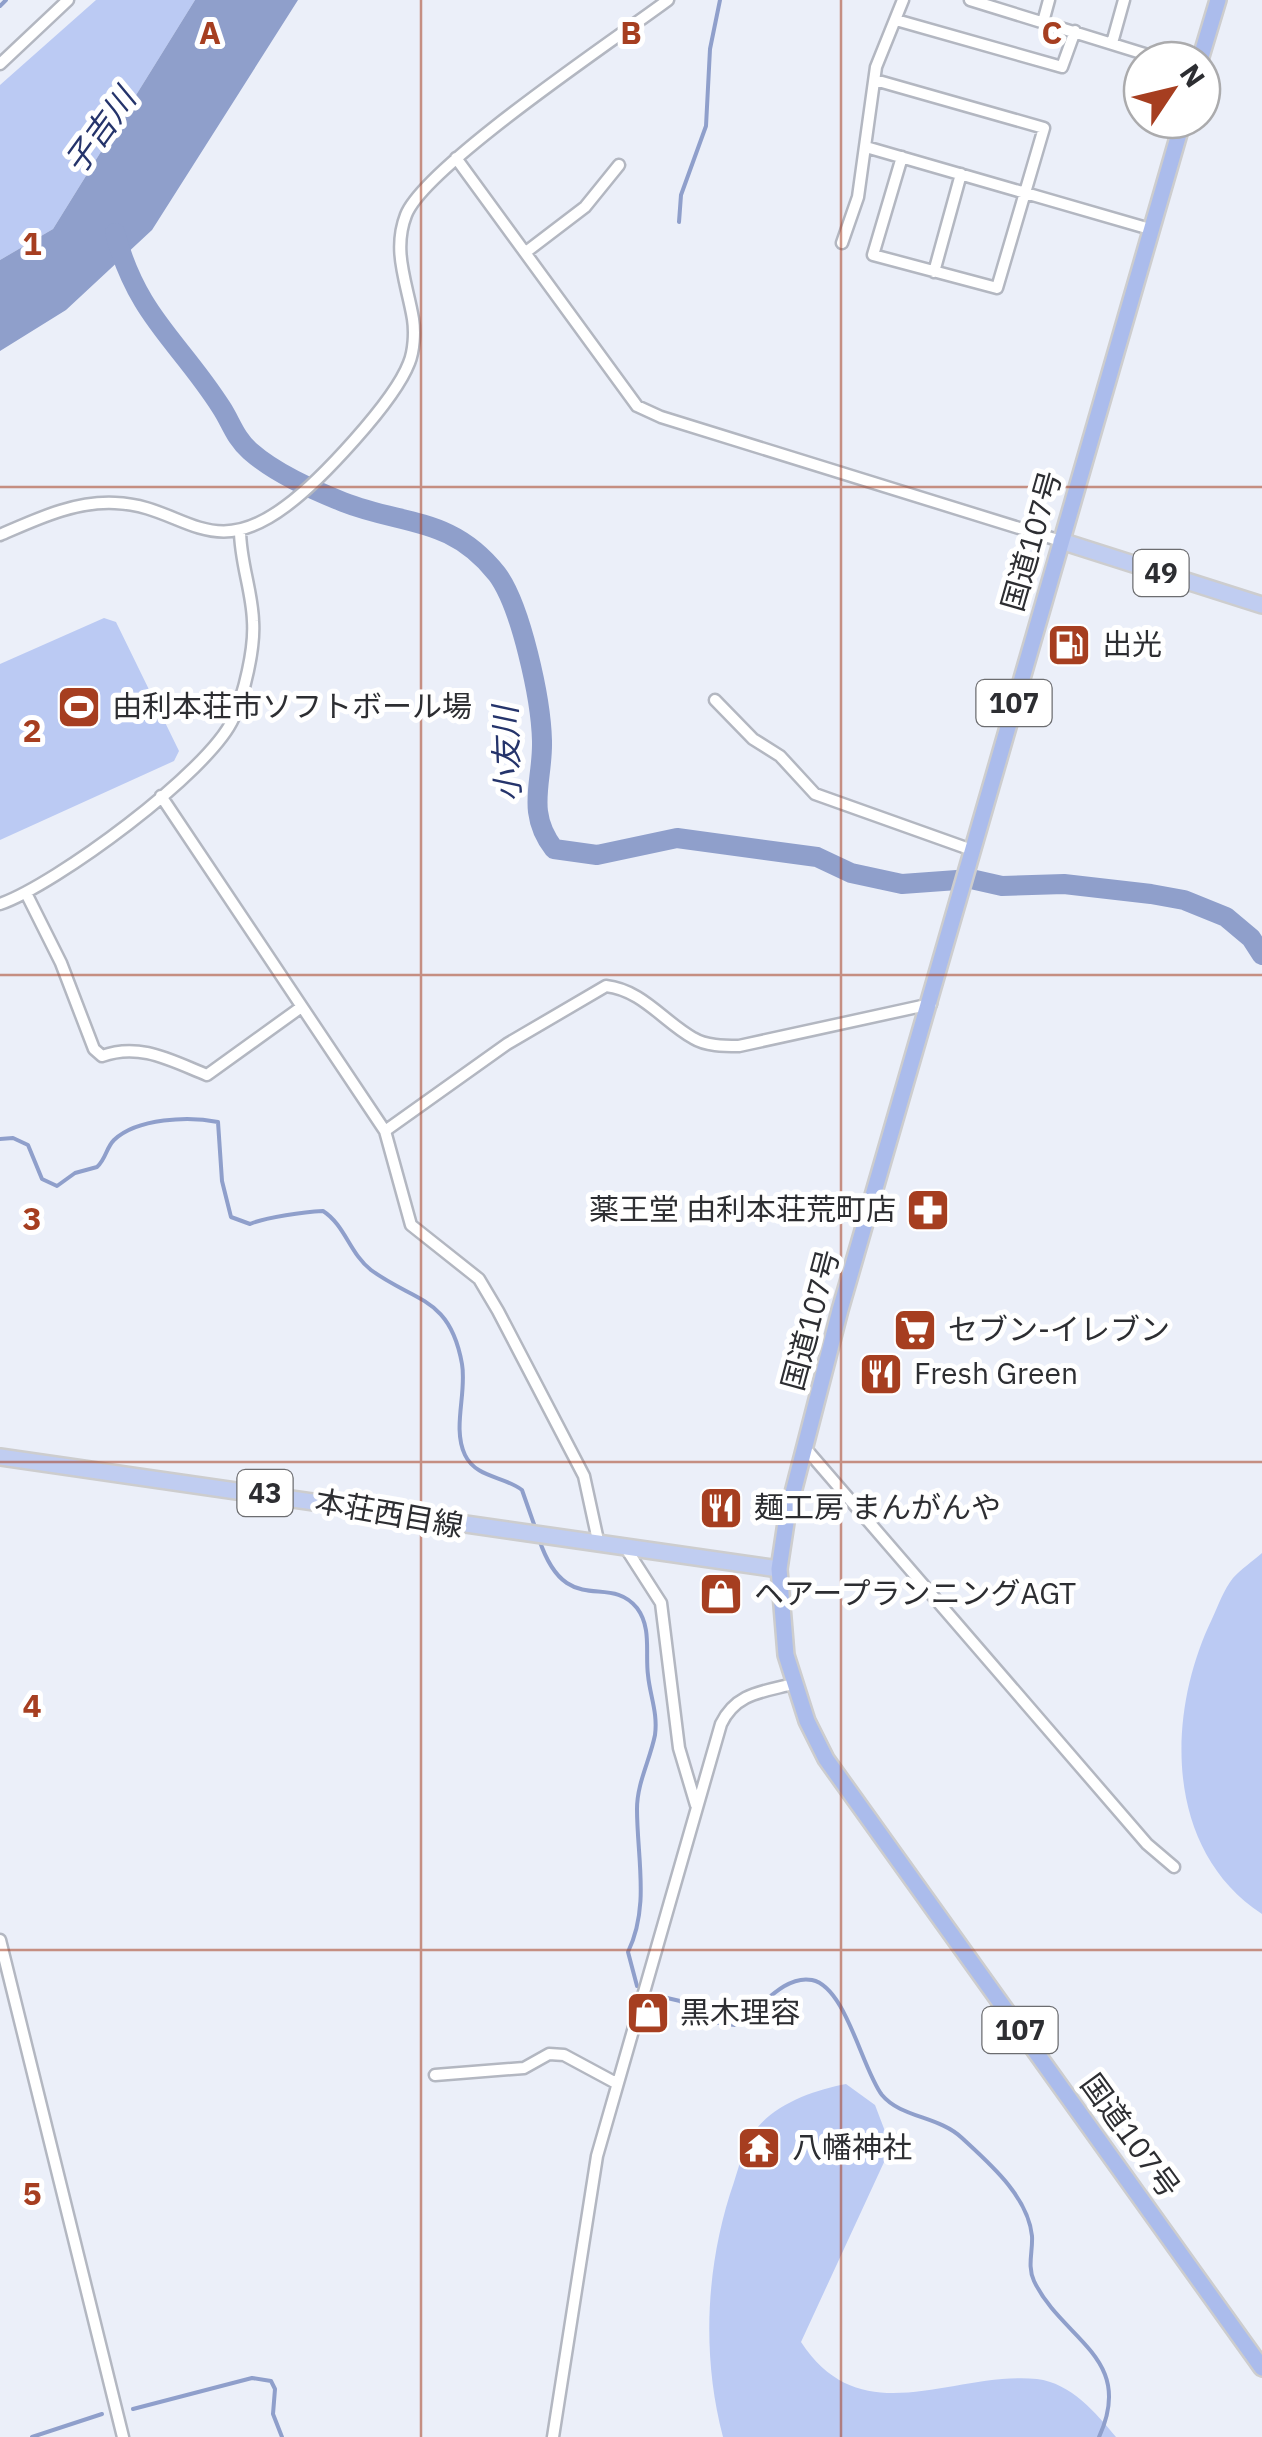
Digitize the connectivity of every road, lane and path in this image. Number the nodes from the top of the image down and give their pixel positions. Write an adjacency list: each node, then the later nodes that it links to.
1 (68, 0): 14 (street)
2 (668, 0): 18 (street)
3 (904, 0): 8 (street)
4 (970, 0): 9 (street)
5 (1050, 0): 9 (street)
6 (1124, 0): 12 (street)
7 (1218, 0): 11 (highway)
8 (896, 20): 10 (street); 15 (street)
9 (1043, 22): 10 (street)
10 (1075, 31): 12 (street)
11 (1206, 40)
12 (1112, 42): 13 (street)
13 (1122, 45)
14 (0, 64)
15 (874, 80): 17 (street); 22 (street)
16 (1176, 140): 23 (highway, 国道107号 / 107)
17 (866, 147): 19 (street); 24 (street)
18 (456, 158): 25 (street); 27 (street)
19 (902, 158): 21 (street); 26 (street)
20 (619, 165): 25 (street)
21 (961, 174): 22 (street); 26 (street)
22 (1025, 193): 23 (street); 26 (street)
23 (1150, 229): 29 (highway, 国道107号 / 107)
24 (842, 243)
25 (526, 252): 29 (street)
26 (934, 272)
27 (240, 530): 28 (street); 32 (street)
28 (0, 535)
29 (1061, 541): 30 (main road, 49); 33 (highway, 国道107号 / 107)
30 (1262, 605)
31 (716, 700): 33 (street)
32 (160, 796): 34 (street); 37 (street)
33 (971, 857): 36 (highway, 国道107号 / 107)
34 (26, 894): 35 (street); 37 (street)
35 (0, 904)
36 (931, 1004): 38 (street); 39 (highway, 国道107号 / 107)
37 (300, 1008): 38 (street)
38 (385, 1131): 41 (street)
39 (806, 1448): 43 (highway, 国道107号 / 107); 46 (street)
40 (0, 1457): 41 (main road, 本荘西目線 / 43)
41 (599, 1546): 42 (main road, 本荘西目線 / 43)
42 (627, 1550): 43 (main road, 本荘西目線 / 43); 45 (street)
43 (779, 1569): 44 (highway, 国道107号 / 107)
44 (793, 1684): 45 (street); 50 (highway, 国道107号 / 107)
45 (697, 1808): 49 (street)
46 (1174, 1867)
47 (0, 1940): 51 (street)
48 (435, 2076): 49 (street)
49 (616, 2082): 52 (street)
50 (1262, 2368)
51 (122, 2437)
52 (553, 2437)

